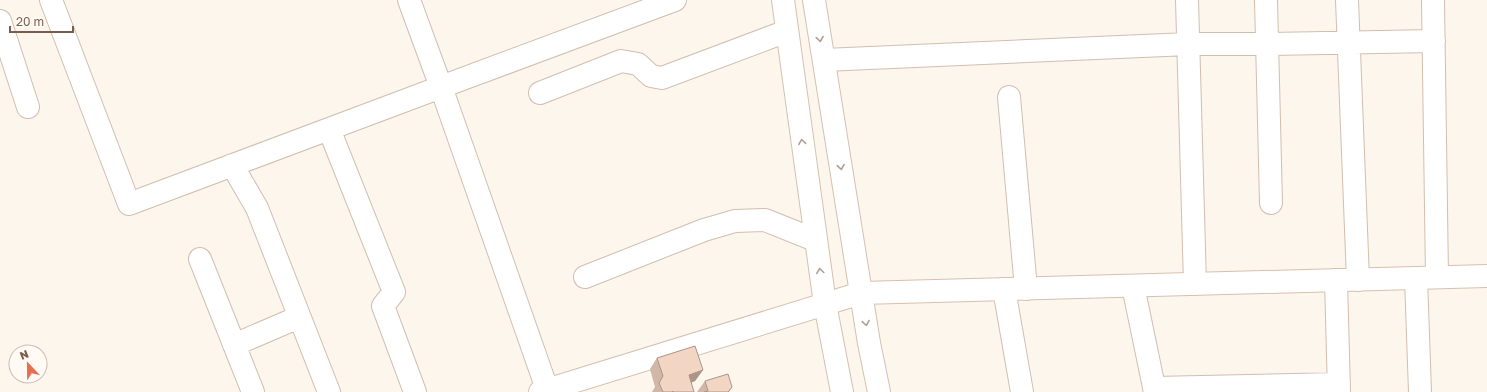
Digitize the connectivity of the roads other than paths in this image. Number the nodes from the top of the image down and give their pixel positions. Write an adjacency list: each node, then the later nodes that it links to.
1 (51, 0): 22 (street)
2 (409, 0): 17 (street)
3 (675, 0): 17 (street)
4 (783, 0): 11 (street)
5 (814, 0): 16 (street, one-way to 16)
6 (1187, 0): 14 (street)
7 (1266, 0): 15 (street)
8 (1347, 0): 13 (street)
9 (1433, 0): 12 (street)
10 (0, 21): 20 (street)
11 (787, 31): 18 (street); 24 (street, one-way to 11)
12 (1434, 41): 13 (street); 28 (street)
13 (1348, 42): 15 (street); 30 (street)
14 (1188, 44): 15 (street); 16 (street); 31 (street)
15 (1267, 44): 23 (street)
16 (824, 60): 35 (street, one-way to 35)
17 (441, 87): 21 (street); 40 (street)
18 (540, 92)
19 (1009, 97): 34 (street)
20 (28, 107)
21 (329, 129): 22 (street); 44 (street)
22 (232, 165): 37 (street)
23 (1271, 203)
24 (815, 240): 27 (street); 36 (street, one-way to 24)
25 (200, 259): 38 (street)
26 (1487, 276): 28 (street)
27 (585, 277)
28 (1426, 278): 30 (street); 48 (street)
29 (1336, 280): 30 (street); 31 (street); 39 (street)
30 (1358, 280)
31 (1195, 284): 32 (street)
32 (1133, 286): 34 (street); 41 (street)
33 (1004, 289): 34 (street); 35 (street); 47 (street)
34 (1026, 289)
35 (861, 293): 36 (street); 46 (street, one-way to 46)
36 (825, 304): 40 (street); 45 (street)
37 (299, 317): 38 (street); 43 (street)
38 (234, 345): 42 (street)
39 (1339, 388): 41 (street)
40 (544, 390)
41 (1155, 390)
42 (253, 392)
43 (329, 392)
44 (415, 392)
45 (842, 392)
46 (879, 392)
47 (1022, 392)
48 (1420, 392)

